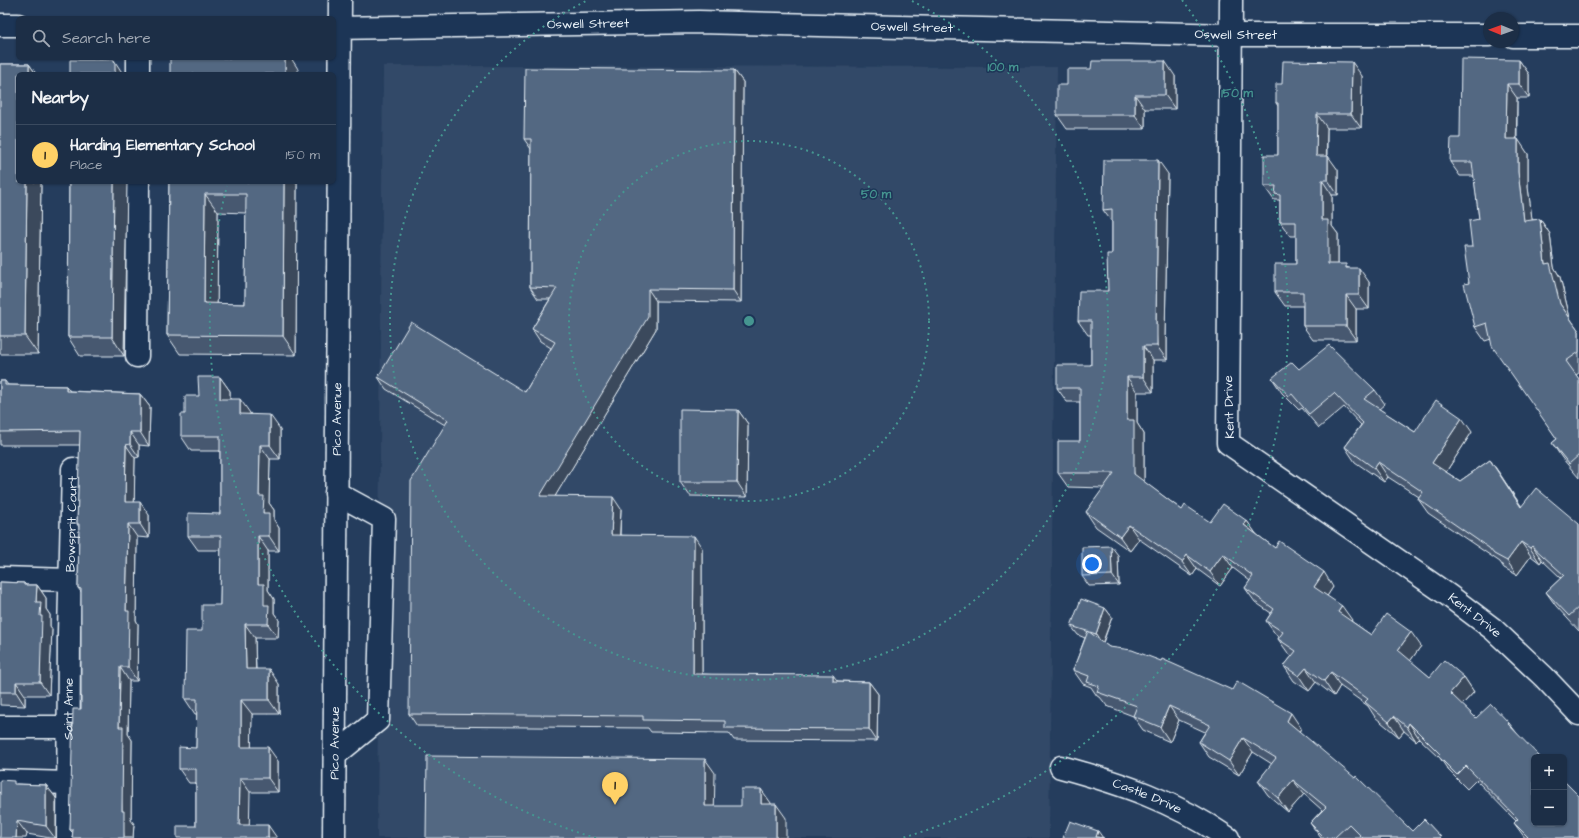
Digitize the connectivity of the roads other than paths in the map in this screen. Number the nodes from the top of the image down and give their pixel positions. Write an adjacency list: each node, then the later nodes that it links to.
1 (340, 0): 5 (street, Pico Avenue)
2 (1231, 0): 6 (street, Kent Drive)
3 (0, 25): 4 (street)
4 (16, 25)
5 (337, 28): 6 (street, Oswell Street); 15 (street, Pico Avenue)
6 (1231, 35): 7 (street, Oswell Street); 18 (street, Kent Drive)
7 (1483, 36)
8 (1519, 36): 9 (street)
9 (1579, 36)
10 (138, 60): 11 (street)
11 (138, 72)
12 (138, 184): 13 (street)
13 (137, 356)
14 (73, 469): 17 (street, Bowsprit Court)
15 (336, 492): 21 (street, Pico Avenue); 21 (street)
16 (0, 578): 17 (street)
17 (71, 580): 20 (street, Saint Anne)
18 (1579, 714)
19 (0, 727): 20 (street)
20 (69, 727): 24 (street, Saint Anne)
21 (335, 755): 27 (street, Pico Avenue)
22 (1061, 767): 25 (street, Castle Drive)
23 (0, 781): 24 (street)
24 (68, 783): 26 (street, Saint Anne)
25 (1214, 834)
26 (68, 838)
27 (334, 838)

